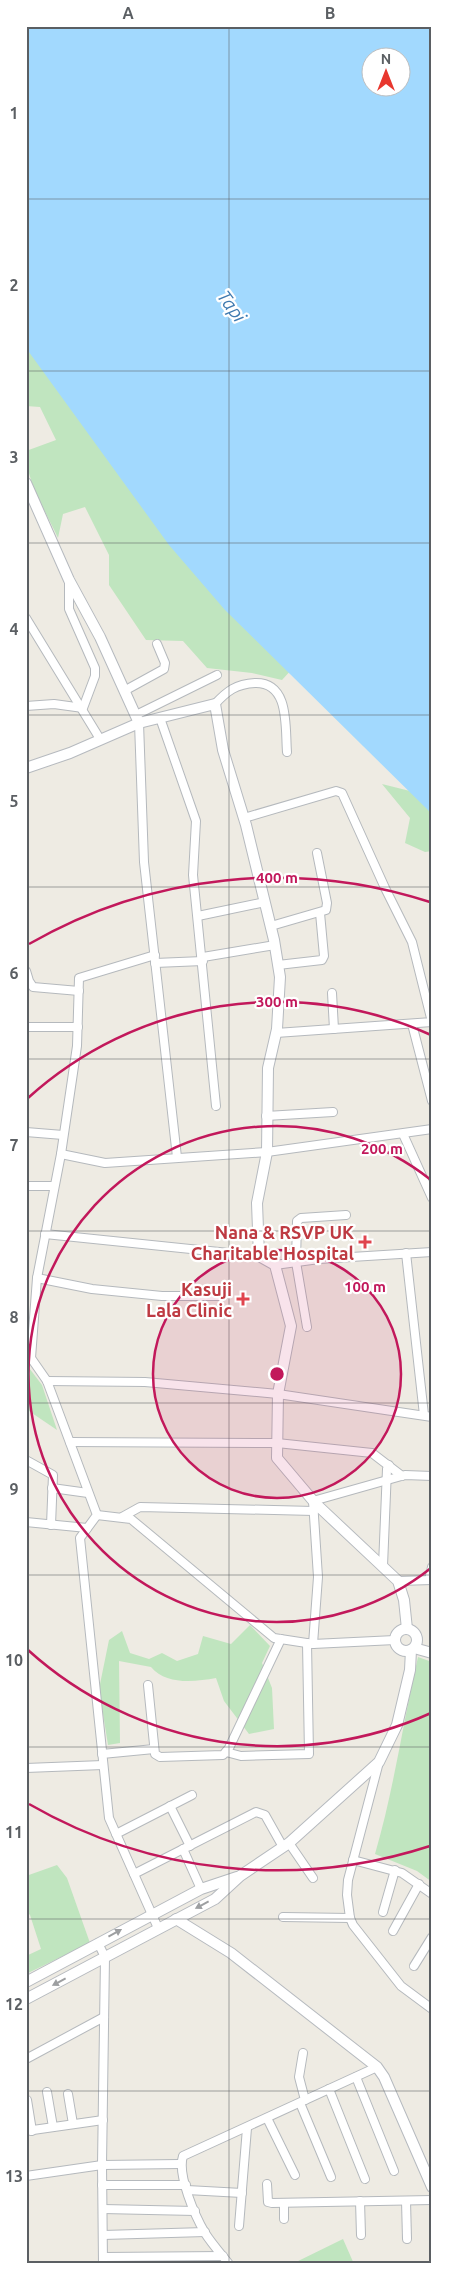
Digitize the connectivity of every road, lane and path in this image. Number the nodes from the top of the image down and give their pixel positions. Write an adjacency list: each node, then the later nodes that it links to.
1 (26, 483): 2 (street)
2 (69, 580): 5 (street); 6 (street)
3 (26, 618): 11 (street)
4 (157, 644): 8 (street)
5 (110, 660): 6 (street); 8 (street)
6 (95, 668): 11 (street)
7 (217, 674): 13 (street)
8 (124, 691): 13 (street)
9 (215, 704): 12 (street); 15 (street); 17 (street)
10 (26, 706): 11 (street)
11 (83, 708): 14 (street)
12 (160, 718): 13 (street); 21 (street)
13 (137, 719): 14 (street); 24 (street)
14 (100, 739): 16 (street)
15 (287, 752)
16 (26, 768)
17 (244, 818): 19 (street); 30 (street)
18 (317, 853): 20 (street)
19 (265, 902): 21 (street); 22 (street)
20 (320, 913): 22 (street); 26 (street)
21 (198, 916): 25 (street)
22 (271, 926): 23 (street)
23 (275, 945): 25 (street); 26 (street)
24 (155, 959): 25 (street); 28 (street); 45 (street)
25 (203, 959): 36 (street)
26 (278, 965): 34 (street)
27 (26, 971): 28 (street)
28 (79, 991): 32 (street)
29 (332, 993): 33 (street)
30 (412, 1024): 33 (street); 35 (street)
31 (26, 1027): 32 (street)
32 (78, 1027): 42 (street)
33 (334, 1029): 34 (street)
34 (276, 1033): 38 (street)
35 (432, 1101)
36 (216, 1106)
37 (333, 1112): 38 (street)
38 (266, 1116): 43 (street)
39 (432, 1130): 41 (street)
40 (26, 1132): 42 (street)
41 (403, 1134): 43 (street); 48 (street)
42 (63, 1135): 44 (street)
43 (267, 1152): 45 (street); 53 (street)
44 (61, 1154): 45 (street); 47 (street)
45 (177, 1157)
46 (26, 1186): 47 (street)
47 (54, 1186): 50 (street)
48 (432, 1198)
49 (346, 1215): 54 (street)
50 (45, 1234): 53 (street); 56 (street)
51 (432, 1252): 52 (street)
52 (406, 1253): 54 (street); 62 (street)
53 (259, 1256): 55 (street)
54 (296, 1262): 55 (street); 58 (street)
55 (276, 1265): 61 (street)
56 (37, 1278): 57 (street); 59 (street)
57 (223, 1296)
58 (307, 1327)
59 (29, 1358): 60 (street)
60 (47, 1381): 61 (street); 63 (street)
61 (278, 1394): 62 (street); 64 (street)
62 (428, 1416)
63 (70, 1442): 64 (street); 71 (street)
64 (277, 1443): 66 (street); 72 (street)
65 (26, 1460): 70 (street)
66 (389, 1465): 67 (street); 69 (street)
67 (402, 1476): 68 (street); 69 (street)
68 (432, 1476)
69 (386, 1480): 72 (street); 78 (street)
70 (52, 1488): 71 (street); 76 (street)
71 (88, 1493): 73 (street)
72 (313, 1506): 74 (street); 78 (street); 85 (street)
73 (97, 1515): 74 (street); 77 (street)
74 (122, 1517): 83 (street)
75 (26, 1522): 76 (street)
76 (51, 1525): 77 (street)
77 (87, 1528): 91 (street)
78 (382, 1566): 81 (street)
79 (432, 1567): 80 (street)
80 (430, 1580): 81 (street)
81 (398, 1581): 82 (street)
82 (407, 1629): 84 (street); 86 (street)
83 (281, 1639): 85 (street); 90 (street)
84 (395, 1640): 85 (street); 86 (street)
85 (310, 1644): 90 (street)
86 (413, 1649): 87 (street); 92 (street)
87 (432, 1653)
88 (148, 1685): 89 (street)
89 (154, 1749): 90 (street); 91 (street)
90 (226, 1752)
91 (102, 1754): 93 (street)
92 (379, 1762): 98 (street); 100 (street)
93 (103, 1765): 94 (street); 97 (street)
94 (26, 1768)
95 (192, 1795): 96 (street)
96 (170, 1806): 97 (street); 99 (street)
97 (116, 1834): 102 (street)
98 (286, 1845): 99 (street); 103 (street); 104 (street)
99 (187, 1848): 102 (street); 106 (street)
100 (353, 1860): 101 (street); 111 (street)
101 (395, 1870): 105 (street); 108 (street)
102 (134, 1874): 109 (street)
103 (240, 1876): 106 (street); 112 (street, one-way to 112)
104 (313, 1878)
105 (419, 1884): 107 (street); 114 (street)
106 (201, 1889): 109 (street)
107 (432, 1894)
108 (383, 1912)
109 (152, 1913): 113 (street); 116 (street, one-way to 109)
110 (282, 1917): 111 (street)
111 (350, 1918): 121 (street)
112 (176, 1919): 113 (street); 125 (street)
113 (158, 1928): 117 (street)
114 (393, 1930)
115 (432, 1937): 118 (street)
116 (98, 1943): 117 (street); 119 (street)
117 (105, 1957): 120 (street, one-way to 120); 122 (street)
118 (414, 1966)
119 (26, 1982)
120 (26, 1999)
121 (432, 2008)
122 (104, 2017): 124 (street); 133 (street)
123 (303, 2053): 131 (street)
124 (26, 2060)
125 (377, 2067): 126 (street); 147 (street)
126 (356, 2077): 127 (street); 140 (street)
127 (329, 2089): 131 (street); 144 (street)
128 (47, 2092): 135 (street)
129 (68, 2094): 134 (street)
130 (27, 2100): 137 (street)
131 (303, 2102): 132 (street); 143 (street)
132 (267, 2118): 136 (street); 141 (street)
133 (102, 2120): 134 (street); 139 (street)
134 (73, 2124): 135 (street)
135 (53, 2127): 137 (street)
136 (247, 2128): 138 (street); 149 (street)
137 (29, 2131)
138 (180, 2164): 139 (street); 148 (street)
139 (102, 2165): 142 (street); 146 (street)
140 (394, 2171)
141 (295, 2175)
142 (26, 2176)
143 (331, 2176)
144 (365, 2179)
145 (267, 2184): 153 (street)
146 (102, 2185): 148 (street); 154 (street)
147 (432, 2187)
148 (187, 2188): 149 (street); 155 (street)
149 (242, 2193): 157 (street)
150 (432, 2200): 152 (street)
151 (360, 2201): 152 (street); 153 (street); 160 (street)
152 (406, 2201): 161 (street)
153 (284, 2203): 156 (street)
154 (102, 2209): 155 (street); 159 (street)
155 (195, 2211): 158 (street)
156 (284, 2219)
157 (239, 2226)
158 (205, 2232): 159 (street); 162 (street)
159 (103, 2235): 163 (street)
160 (361, 2235)
161 (407, 2239)
162 (223, 2256): 163 (street); 164 (street)
163 (103, 2260)
164 (229, 2264)

